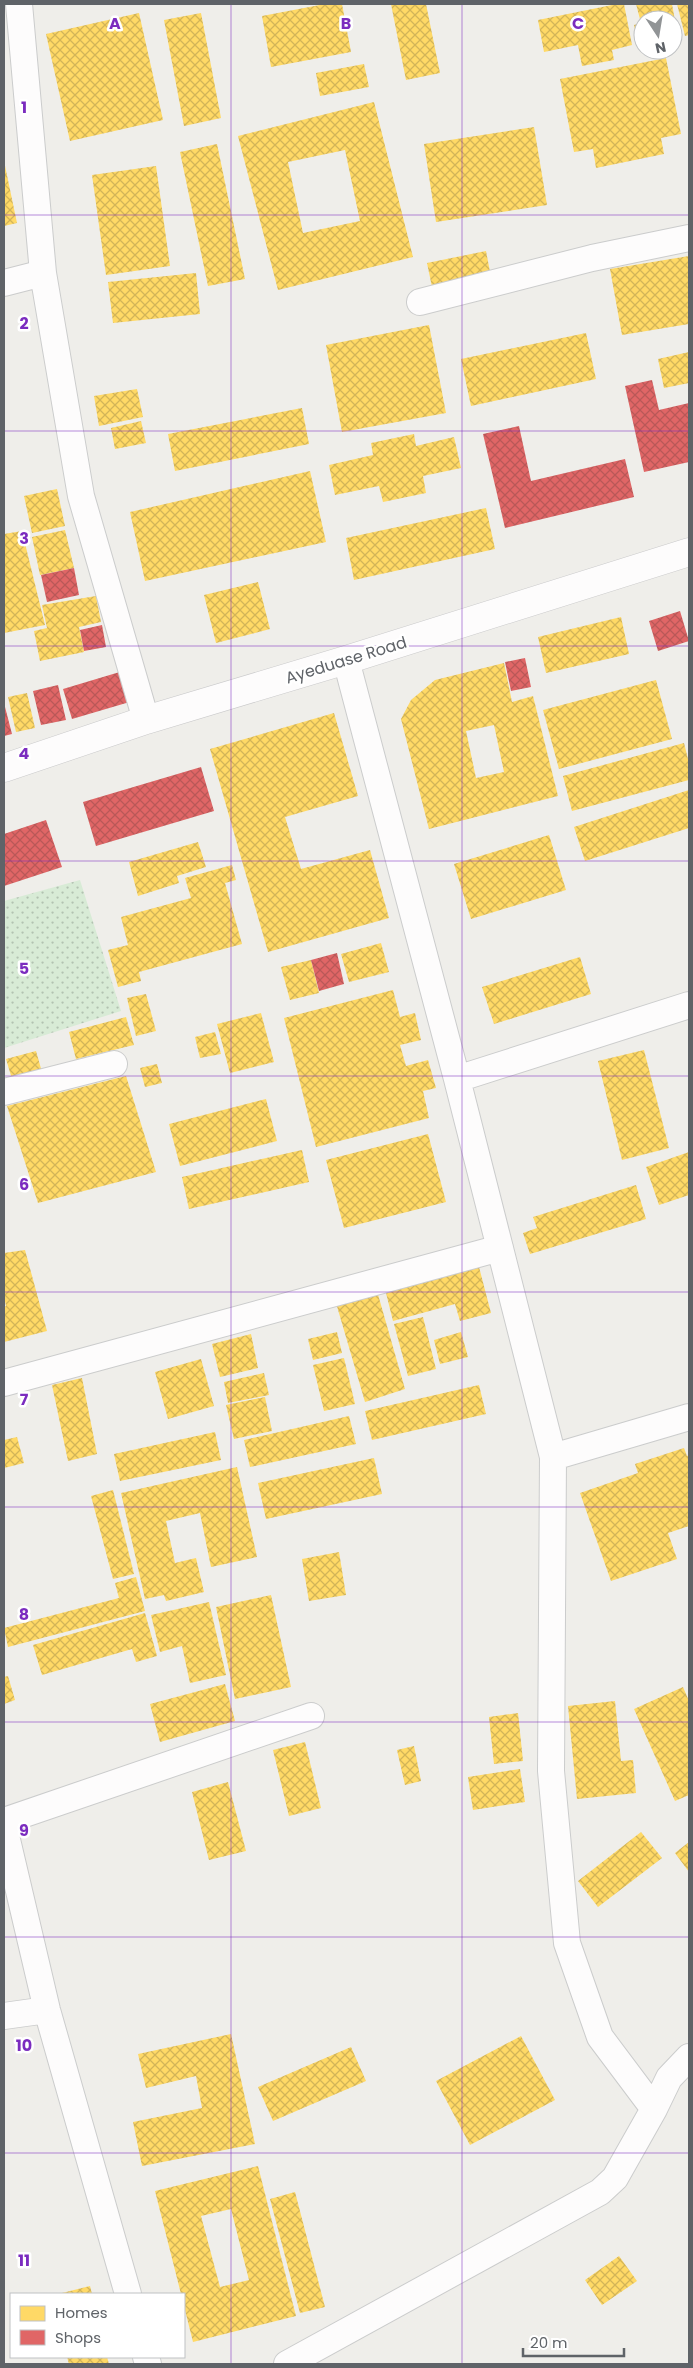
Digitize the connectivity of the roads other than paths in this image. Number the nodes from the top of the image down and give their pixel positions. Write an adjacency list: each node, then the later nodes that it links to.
1 (20, 4): 3 (street)
2 (689, 238): 5 (street)
3 (44, 273): 4 (street); 8 (street)
4 (4, 283)
5 (420, 302)
6 (689, 552): 7 (street, Ayeduase Road)
7 (346, 660): 8 (street, Ayeduase Road); 12 (street)
8 (146, 720): 9 (street, Ayeduase Road)
9 (4, 768)
10 (689, 1005): 12 (street)
11 (114, 1064): 13 (street)
12 (457, 1079): 14 (street)
13 (4, 1092)
14 (500, 1248): 15 (street); 17 (street)
15 (4, 1383)
16 (689, 1417): 17 (street)
17 (553, 1457): 24 (street)
18 (311, 1716): 19 (street)
19 (4, 1821)
20 (4, 1826): 21 (street)
21 (47, 2010): 22 (street); 25 (street)
22 (4, 2016)
23 (689, 2057): 24 (street)
24 (654, 2109): 26 (street)
25 (128, 2293)
26 (287, 2364)

